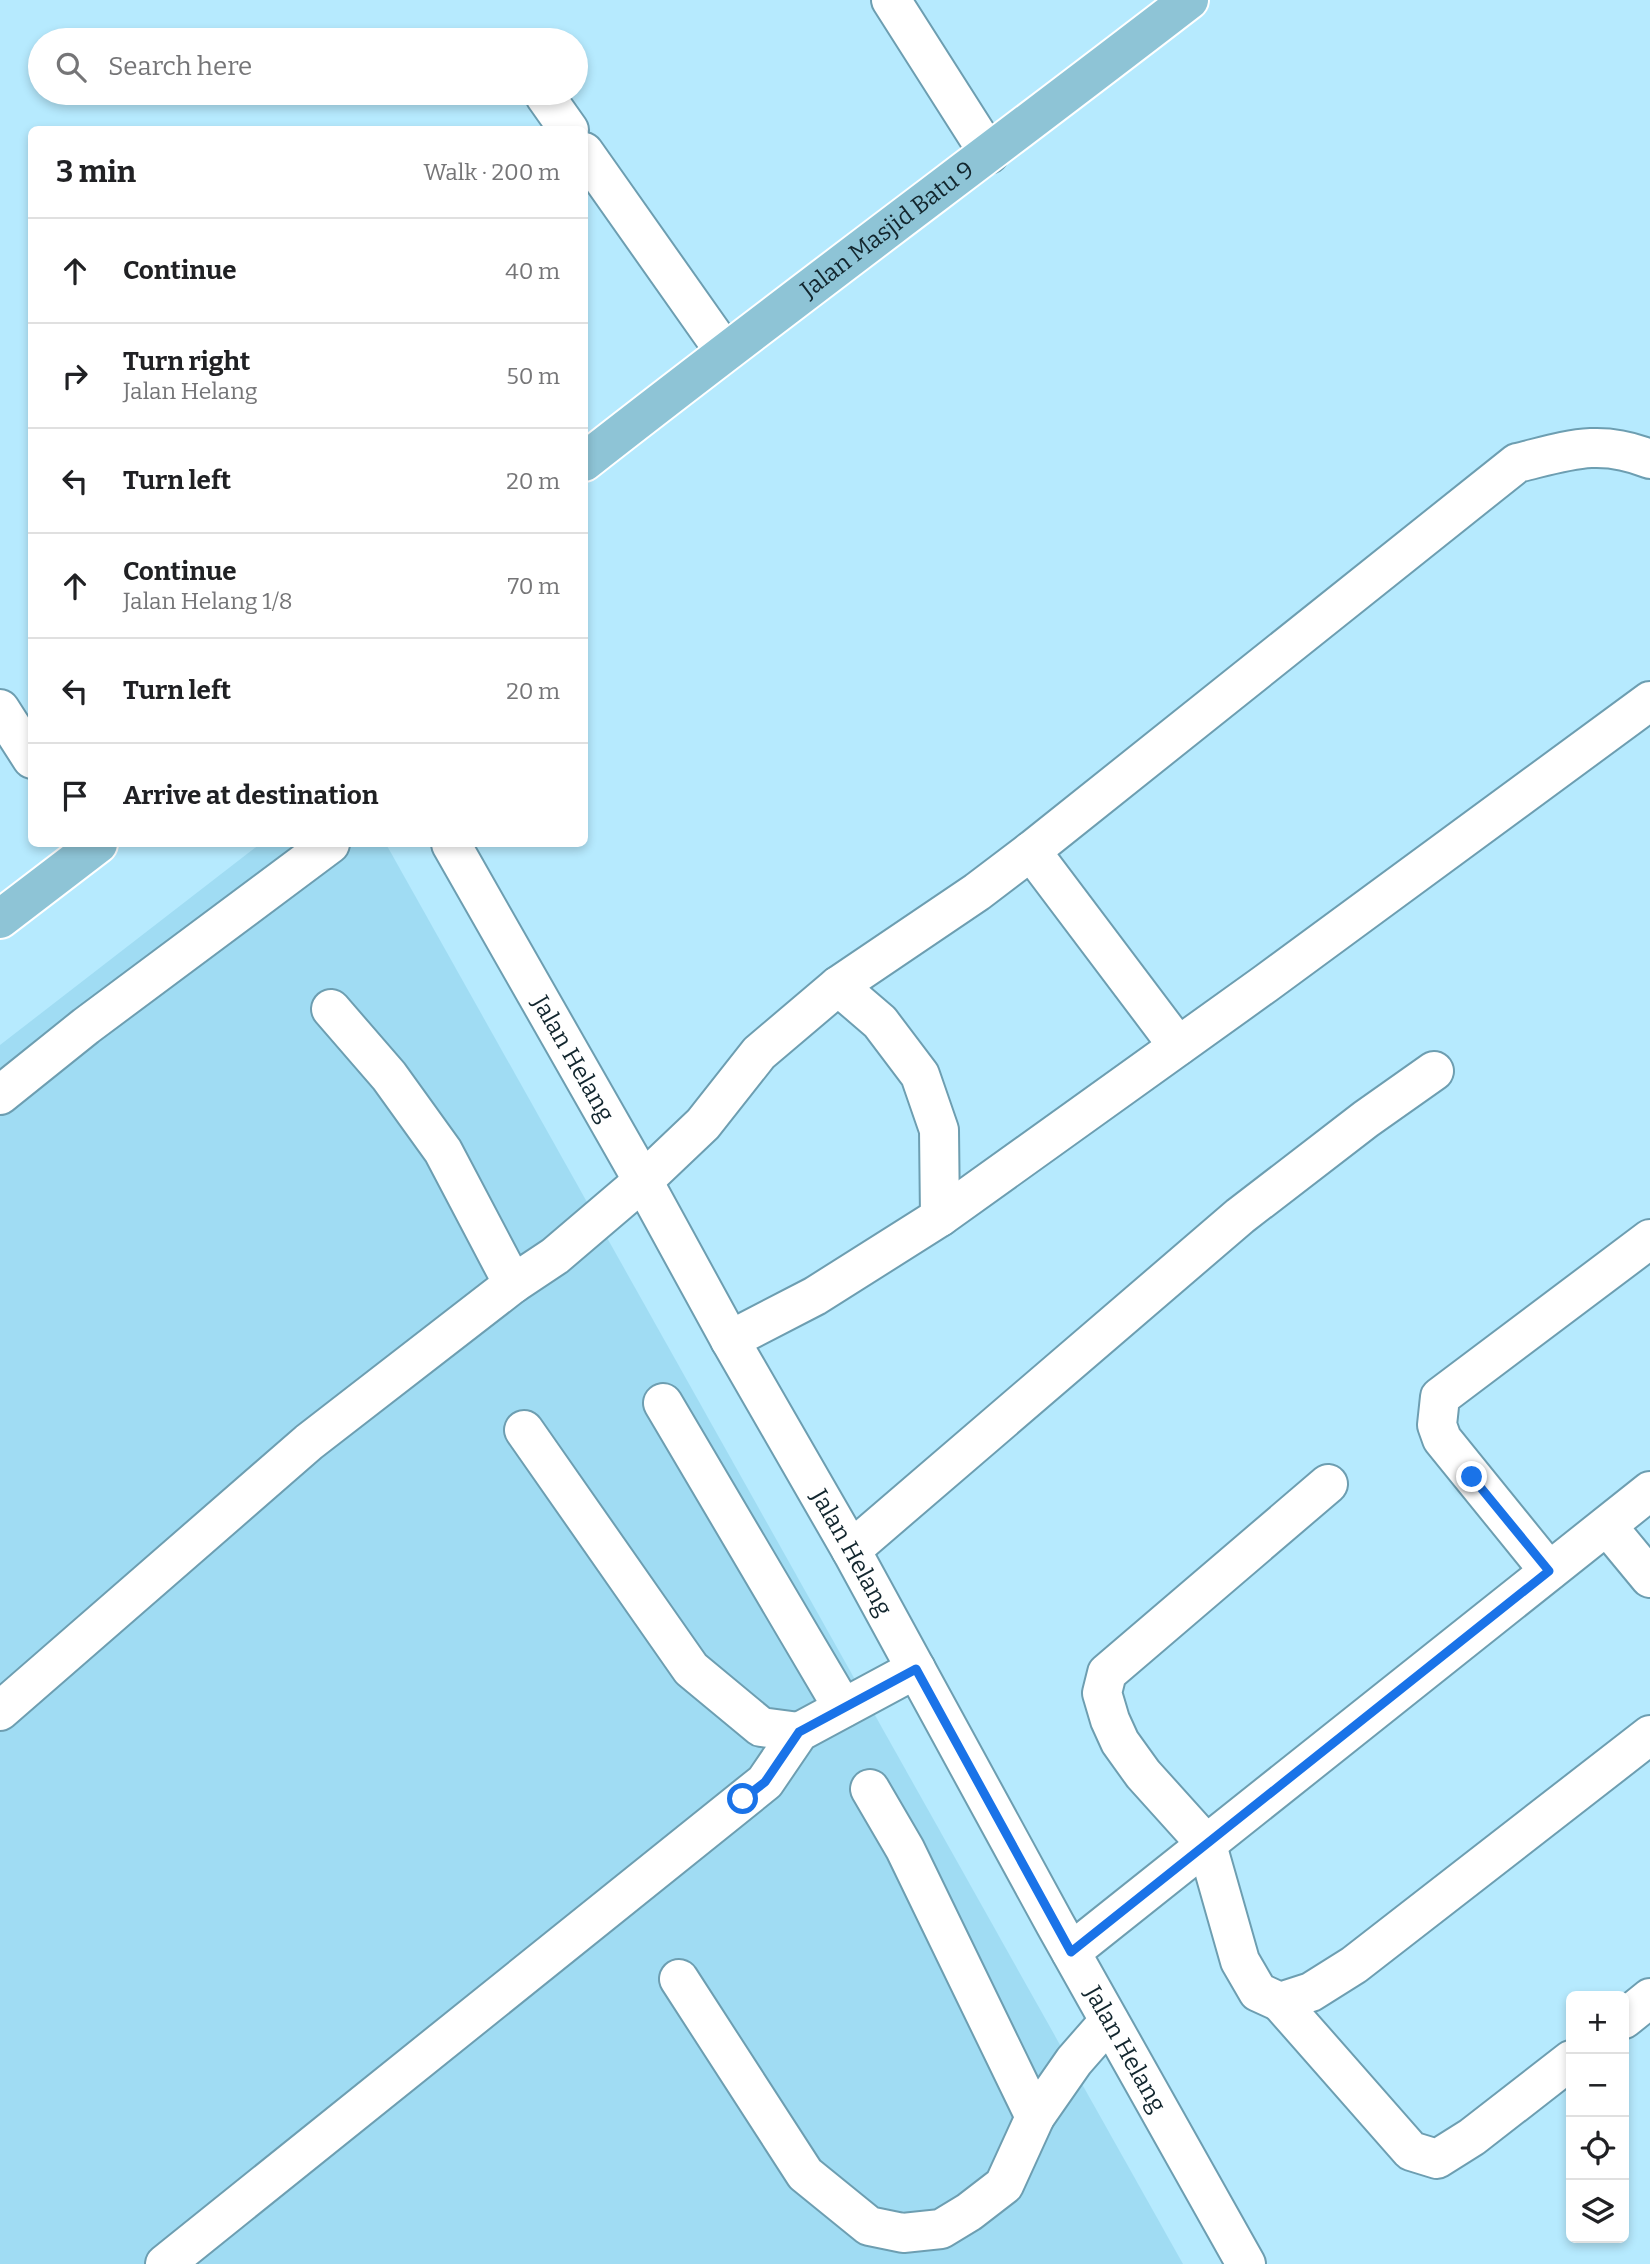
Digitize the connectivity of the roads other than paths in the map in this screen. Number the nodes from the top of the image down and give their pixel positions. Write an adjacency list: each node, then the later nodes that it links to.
1 (891, 0): 5 (street)
2 (1189, 0): 5 (main road, Jalan Masjid Batu 9)
3 (551, 105): 4 (street)
4 (566, 126)
5 (980, 139): 7 (main road, Jalan Masjid Batu 9)
6 (588, 158): 7 (street)
7 (725, 352): 8 (main road, Jalan Masjid Batu 9)
8 (588, 459)
9 (1650, 459): 16 (street)
10 (1650, 701): 20 (street)
11 (0, 709): 12 (street)
12 (28, 753)
13 (90, 847): 17 (main road)
14 (326, 847): 22 (street)
15 (453, 847): 23 (street, Jalan Helang)
16 (1031, 851): 18 (street); 20 (street)
17 (0, 919)
18 (838, 986): 23 (street); 24 (street)
19 (331, 1009): 26 (street)
20 (1178, 1046): 24 (street)
21 (1434, 1072): 33 (street)
22 (0, 1095)
23 (643, 1181): 26 (street); 27 (street, Jalan Helang)
24 (940, 1217): 27 (street)
25 (1650, 1239): 34 (street)
26 (513, 1284): 38 (street)
27 (730, 1340): 33 (street, Jalan Helang)
28 (663, 1403): 37 (street)
29 (524, 1430): 39 (street)
30 (1328, 1484): 42 (street)
31 (1650, 1491): 32 (street)
32 (1607, 1525): 34 (street); 35 (street)
33 (851, 1550): 36 (street, Jalan Helang)
34 (1549, 1571): 42 (street)
35 (1650, 1578)
36 (916, 1669): 37 (street); 43 (street, Jalan Helang)
37 (843, 1708): 39 (street)
38 (0, 1712)
39 (799, 1732): 51 (street)
40 (1650, 1735): 46 (street)
41 (870, 1789): 50 (street)
42 (1199, 1852): 43 (street); 46 (street)
43 (1071, 1952): 48 (street, Jalan Helang)
44 (678, 1979): 50 (street)
45 (1650, 1998): 47 (street)
46 (1280, 2002): 49 (street)
47 (1629, 2015)
48 (1109, 2021): 50 (street); 52 (street, Jalan Helang)
49 (1566, 2064)
50 (1035, 2117)
51 (164, 2264)
52 (1246, 2264)

